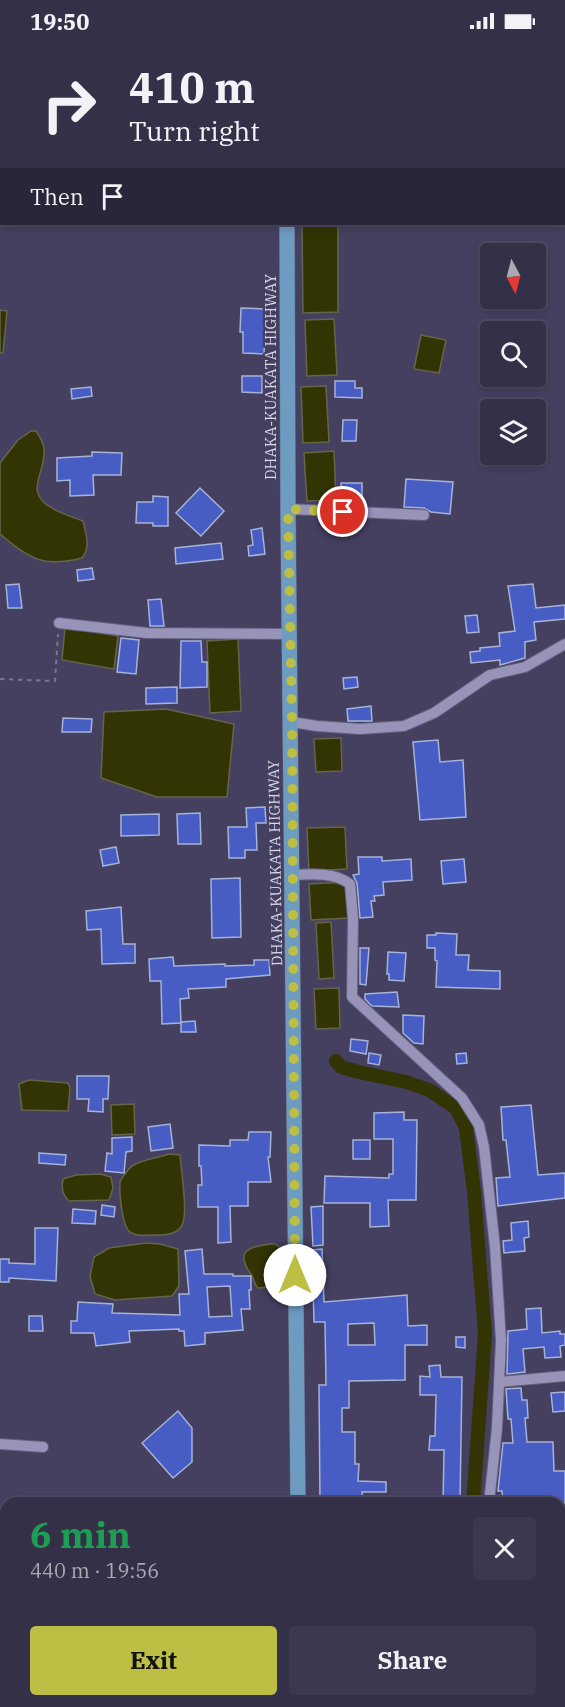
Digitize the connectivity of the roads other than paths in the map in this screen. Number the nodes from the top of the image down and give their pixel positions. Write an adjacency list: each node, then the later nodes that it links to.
1 (287, 225): 2 (main road, DHAKA-KUAKATA HIGHWAY)
2 (288, 509): 3 (street); 5 (main road, DHAKA-KUAKATA HIGHWAY)
3 (424, 515)
4 (59, 623): 5 (street)
5 (289, 634): 7 (main road, DHAKA-KUAKATA HIGHWAY)
6 (565, 644): 7 (street)
7 (292, 722): 8 (main road, DHAKA-KUAKATA HIGHWAY)
8 (292, 875): 10 (street); 13 (main road, DHAKA-KUAKATA HIGHWAY)
9 (565, 1376): 10 (street)
10 (499, 1382): 14 (street)
11 (0, 1444): 12 (street)
12 (43, 1447)
13 (298, 1497)
14 (490, 1497)

